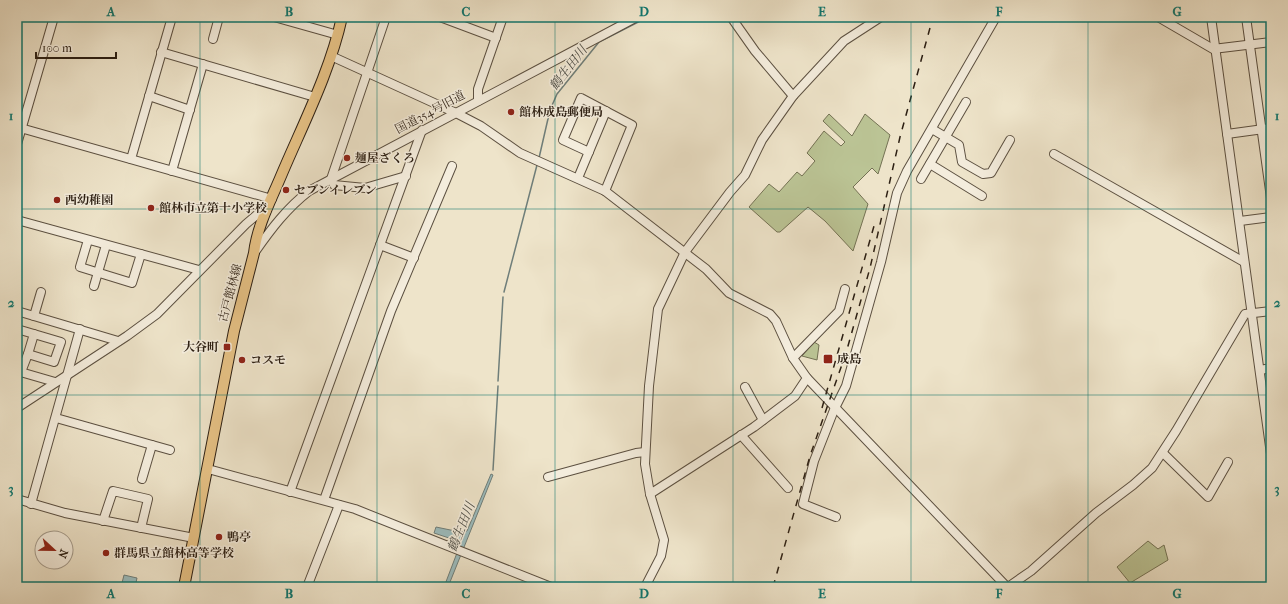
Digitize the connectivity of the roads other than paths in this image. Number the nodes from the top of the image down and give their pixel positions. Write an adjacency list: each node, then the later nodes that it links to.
1 (54, 17): 34 (street)
2 (172, 17): 22 (street)
3 (219, 17): 18 (street)
4 (274, 17): 16 (street)
5 (342, 17): 16 (main road, 古戸館林線)
6 (386, 17): 25 (street)
7 (440, 17): 17 (street)
8 (504, 17): 17 (street)
9 (637, 17): 29 (street, 国道354号旧道)
10 (731, 17): 27 (street)
11 (881, 17): 27 (street)
12 (996, 17): 36 (street)
13 (1158, 17): 21 (street)
14 (1211, 17): 21 (street)
15 (1246, 17): 20 (street)
16 (338, 35): 23 (main road, 古戸館林線)
17 (496, 38): 29 (street)
18 (212, 39)
19 (1271, 42): 20 (street)
20 (1250, 45): 21 (street); 38 (street)
21 (1216, 49): 39 (street)
22 (162, 52): 24 (street); 26 (street)
23 (331, 56): 25 (street); 28 (main road, 古戸館林線)
24 (203, 64): 28 (street); 31 (street)
25 (367, 73): 33 (street); 51 (street)
26 (149, 96): 31 (street); 45 (street)
27 (793, 96): 64 (street)
28 (315, 97): 56 (main road, 古戸館林線)
29 (478, 101): 33 (street, 国道354号旧道)
30 (966, 102): 40 (street)
31 (190, 110): 48 (street)
32 (606, 111): 43 (street); 43 (street); 53 (street)
33 (456, 113): 37 (street, 国道354号旧道); 50 (street)
34 (19, 128): 42 (street); 45 (street)
35 (1271, 128): 38 (street)
36 (932, 129): 40 (street); 92 (street)
37 (422, 130): 49 (street); 51 (street, 国道354号旧道)
38 (1261, 130): 39 (street); 55 (street)
39 (1227, 134): 60 (street)
40 (946, 138): 41 (street); 46 (street)
41 (1010, 140)
42 (17, 144)
43 (589, 152): 50 (street)
44 (1054, 154): 68 (street)
45 (131, 159): 48 (street)
46 (930, 164): 52 (street); 54 (street)
47 (452, 166): 67 (street)
48 (172, 171): 56 (street)
49 (406, 176): 51 (street); 63 (street)
50 (578, 178): 53 (street)
51 (331, 179): 65 (street, 国道354号旧道)
52 (921, 180)
53 (605, 191): 64 (street)
54 (982, 196)
55 (1271, 198)
56 (272, 199): 57 (main road, 古戸館林線)
57 (267, 210): 65 (main road, 古戸館林線); 69 (street)
58 (1271, 217): 60 (street)
59 (17, 220): 61 (street)
60 (1240, 221): 68 (street)
61 (88, 240): 62 (street); 70 (street)
62 (106, 245): 66 (street); 70 (street)
63 (380, 245): 67 (street); 107 (street)
64 (684, 252): 83 (street); 99 (street)
65 (254, 253): 103 (main road, 古戸館林線)
66 (141, 254): 69 (street); 70 (street)
67 (414, 258): 110 (street)
68 (1244, 262): 76 (street)
69 (199, 270): 81 (street)
70 (98, 273): 71 (street)
71 (94, 286)
72 (845, 289): 83 (street)
73 (41, 292): 77 (street)
74 (17, 311): 77 (street)
75 (1271, 311): 76 (street)
76 (1252, 314): 85 (street); 100 (street)
77 (34, 316): 79 (street)
78 (17, 329): 80 (street)
79 (80, 329): 81 (street); 87 (street)
80 (34, 334): 82 (street); 82 (street)
81 (118, 341): 87 (street)
82 (28, 354): 86 (street)
83 (793, 358): 88 (street)
84 (1271, 368): 85 (street)
85 (1260, 370): 95 (street)
86 (19, 371): 89 (street)
87 (68, 374): 89 (street); 93 (street)
88 (807, 378): 92 (street); 94 (street)
89 (55, 382): 91 (street)
90 (745, 387): 94 (street)
91 (17, 408)
92 (836, 408): 113 (street); 121 (street)
93 (56, 418): 97 (street); 111 (street)
94 (762, 420): 96 (street)
95 (1269, 432): 101 (street)
96 (741, 435): 106 (street); 108 (street)
97 (152, 444): 98 (street); 105 (street)
98 (170, 450)
99 (645, 452): 104 (street); 108 (street)
100 (1163, 453): 102 (street); 121 (street)
101 (1271, 454)
102 (1228, 462)
103 (208, 469): 107 (street); 116 (main road, 古戸館林線)
104 (548, 477)
105 (142, 479)
106 (788, 488)
107 (290, 492): 110 (street)
108 (650, 494): 120 (street)
109 (17, 499): 111 (street)
110 (324, 500): 112 (street)
111 (32, 504): 114 (street)
112 (339, 504): 118 (street); 119 (street)
113 (836, 517)
114 (103, 521): 115 (street); 115 (street)
115 (141, 528): 116 (street)
116 (194, 538): 117 (main road, 古戸館林線)
117 (184, 587)
118 (307, 587)
119 (551, 587)
120 (645, 587)
121 (1008, 587)

